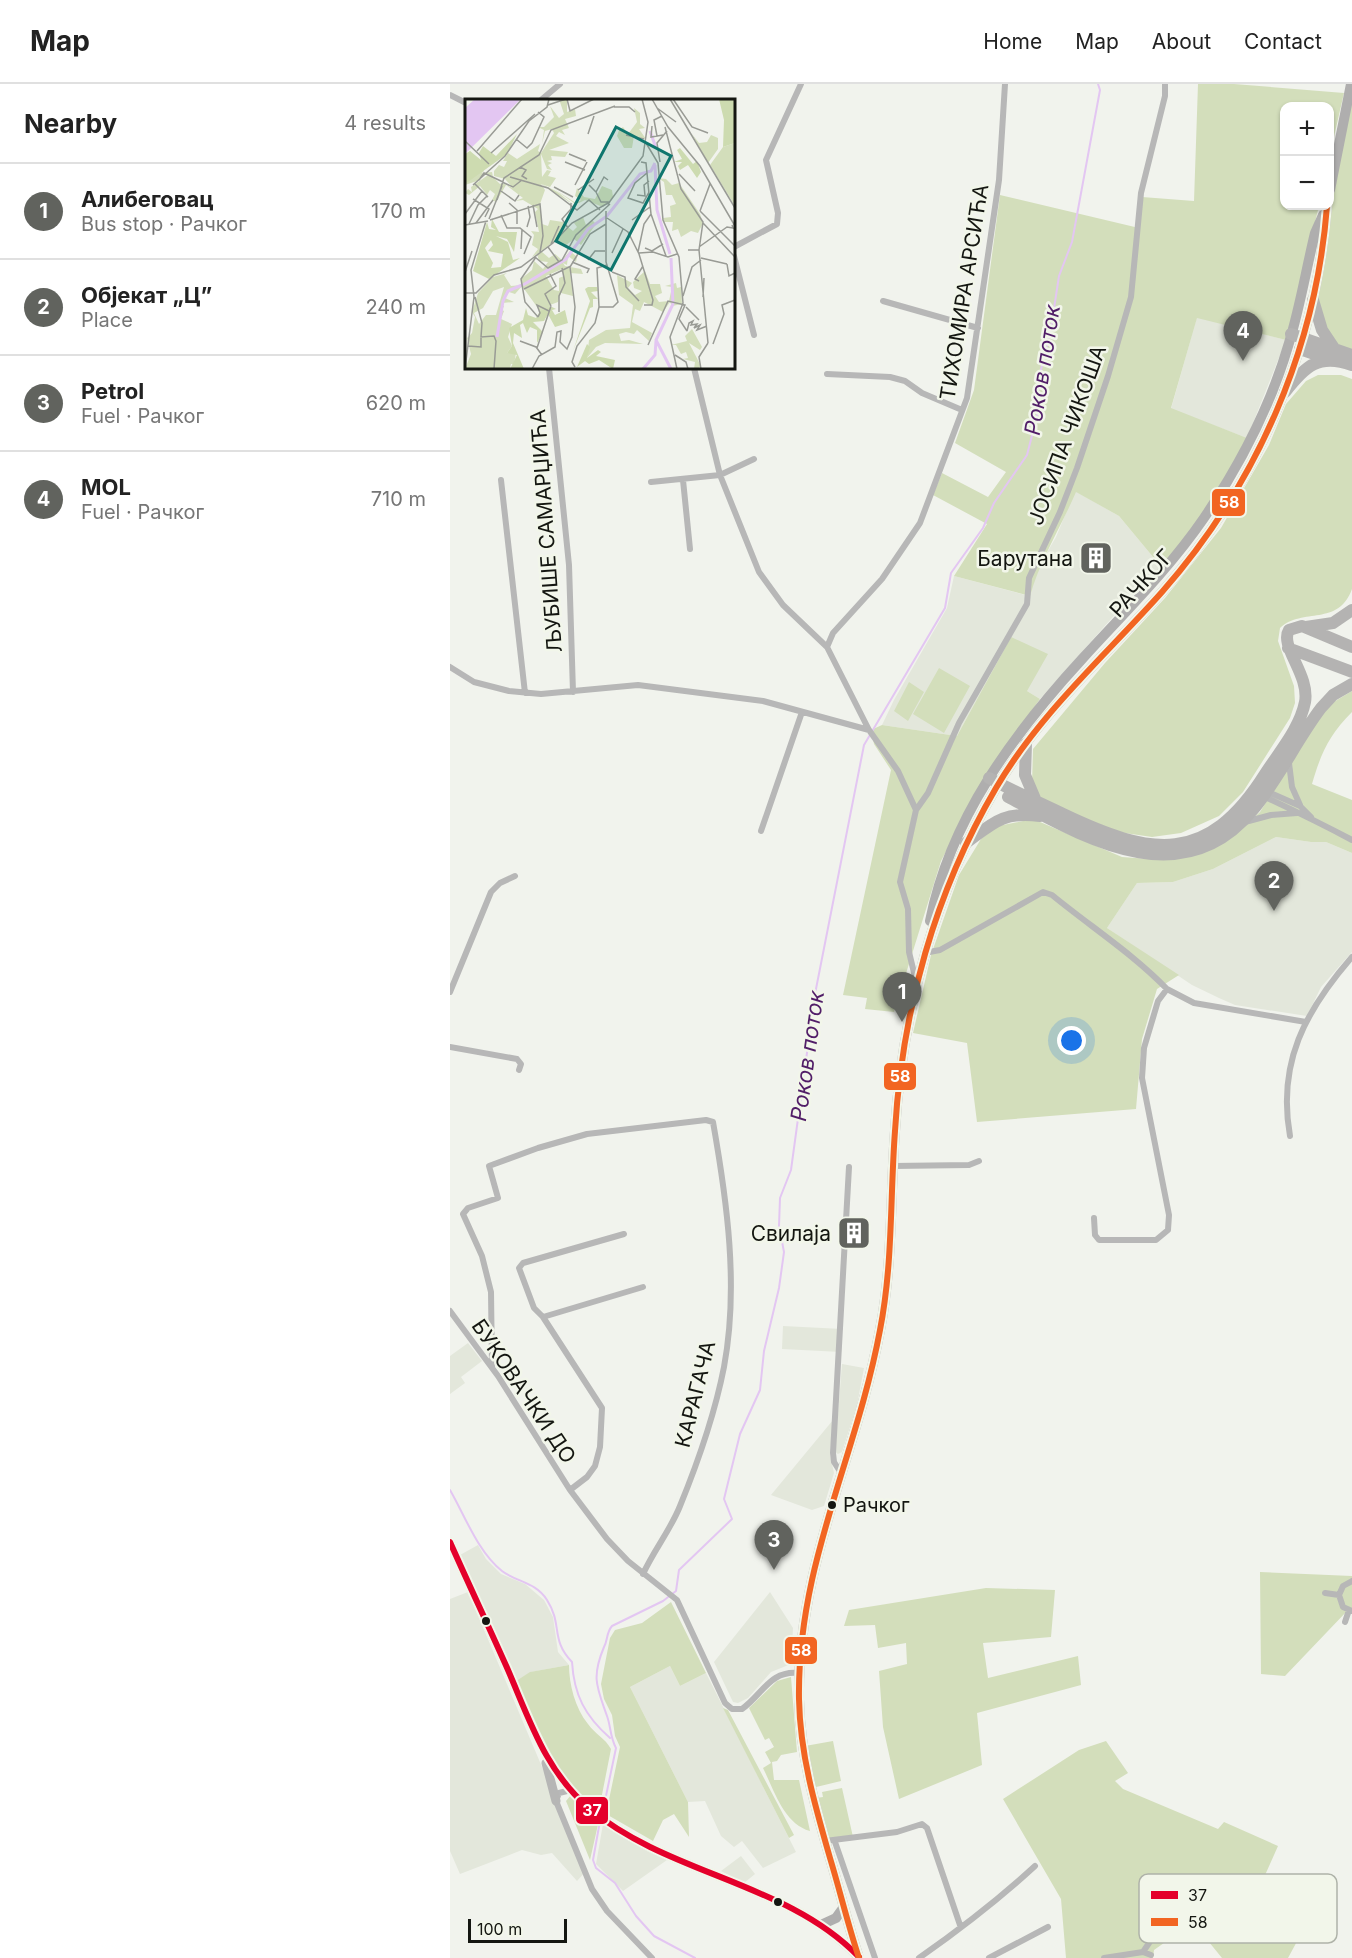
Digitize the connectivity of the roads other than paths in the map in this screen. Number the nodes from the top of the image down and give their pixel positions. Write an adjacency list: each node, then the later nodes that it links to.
1 (560, 84): 7 (street)
2 (801, 84): 12 (street)
3 (1005, 84): 16 (street, ТИХОМИРА АРСИЋА)
4 (1165, 84): 51 (street, ЈОСИПА ЧИКОША)
5 (1351, 84): 9 (main road)
6 (450, 95): 8 (street)
7 (542, 99)
8 (465, 102)
9 (1334, 166)
10 (1325, 210): 18 (main road, РАЧКОГ)
11 (1326, 210): 14 (main road, РАЧКОГ)
12 (735, 246)
13 (735, 260): 17 (street)
14 (1313, 300): 18 (main road, РАЧКОГ); 19 (highway)
15 (883, 301): 16 (street)
16 (978, 328): 26 (street, ТИХОМИРА АРСИЋА)
17 (754, 335)
18 (1298, 340): 19 (highway); 25 (main road, РАЧКОГ); 47 (main road, РАЧКОГ)
19 (1332, 353): 20 (highway); 21 (highway); 25 (highway)
20 (1352, 355)
21 (1352, 365)
22 (549, 369): 41 (street, ЉУБИШЕ САМАРЏИЋА)
23 (694, 369): 28 (street)
24 (827, 374): 26 (street)
25 (1285, 392): 45 (main road, РАЧКОГ)
26 (962, 410): 35 (street, ТИХОМИРА АРСИЋА)
27 (754, 459): 28 (street)
28 (720, 475): 30 (street); 35 (street)
29 (501, 480): 42 (street)
30 (683, 480): 31 (street); 32 (street)
31 (651, 482)
32 (690, 549)
33 (1352, 610): 34 (highway)
34 (1305, 627): 36 (highway); 37 (highway)
35 (827, 647): 44 (street)
36 (1352, 647)
37 (1288, 648): 39 (highway); 48 (highway)
38 (450, 667): 42 (street)
39 (1352, 672)
40 (1352, 684): 46 (highway)
41 (573, 692): 42 (street); 43 (street)
42 (525, 693)
43 (802, 712): 44 (street); 56 (street)
44 (869, 730): 51 (street)
45 (1026, 744): 47 (main road, РАЧКОГ); 49 (highway)
46 (1288, 757): 48 (highway); 50 (street)
47 (992, 784): 49 (highway); 53 (highway); 58 (main road, РАЧКОГ); 60 (main road, РАЧКОГ)
48 (1260, 792): 49 (highway); 50 (street); 52 (street); 55 (highway)
49 (1036, 801)
50 (1300, 806): 54 (street)
51 (916, 810): 62 (street, ЈОСИПА ЧИКОША)
52 (1297, 813): 54 (street); 55 (street)
53 (1046, 817): 55 (highway); 58 (highway)
54 (1311, 817): 57 (street)
55 (1241, 823)
56 (761, 831)
57 (1352, 840)
58 (966, 843): 60 (main road, РАЧКОГ)
59 (515, 876): 64 (street)
60 (924, 953): 62 (main road, РАЧКОГ); 63 (street)
61 (1352, 957): 65 (street)
62 (916, 981): 70 (main road, РАЧКОГ)
63 (1167, 989): 65 (street); 72 (street)
64 (450, 992)
65 (1306, 1022): 68 (street)
66 (450, 1047): 67 (street)
67 (519, 1070)
68 (1290, 1136)
69 (979, 1161): 70 (street)
70 (893, 1166): 78 (main road, РАЧКОГ)
71 (849, 1167): 78 (street)
72 (1094, 1218)
73 (624, 1233): 76 (street, БУКОВАЧКИ ДО)
74 (643, 1287): 76 (street)
75 (450, 1311): 77 (street, БУКОВАЧКИ ДО)
76 (543, 1317): 79 (street, БУКОВАЧКИ ДО)
77 (492, 1367): 79 (street, БУКОВАЧКИ ДО); 81 (street, КАРАГАЧА)
78 (841, 1473): 87 (main road, РАЧКОГ)
79 (570, 1490): 81 (street, БУКОВАЧКИ ДО)
80 (450, 1542): 88 (street)
81 (644, 1574): 87 (street, БУКОВАЧКИ ДО)
82 (1352, 1581): 84 (street)
83 (1325, 1593): 84 (street)
84 (1339, 1595): 85 (street)
85 (1351, 1611): 86 (street)
86 (1345, 1622)
87 (799, 1673): 91 (main road, РАЧКОГ)
88 (543, 1752): 89 (street); 90 (street)
89 (571, 1790): 90 (street); 94 (street)
90 (556, 1801): 100 (street)
91 (830, 1842): 93 (main road, РАЧКОГ); 95 (street); 102 (street)
92 (1035, 1866): 95 (street)
93 (844, 1907): 94 (main road); 101 (main road, РАЧКОГ)
94 (823, 1924): 101 (street)
95 (960, 1925): 103 (street)
96 (1048, 1927): 104 (street)
97 (1149, 1943): 98 (street)
98 (1143, 1952): 99 (street); 105 (street)
99 (1151, 1955)
100 (652, 1958)
101 (859, 1958)
102 (875, 1958)
103 (919, 1958)
104 (989, 1958)
105 (1104, 1958)

